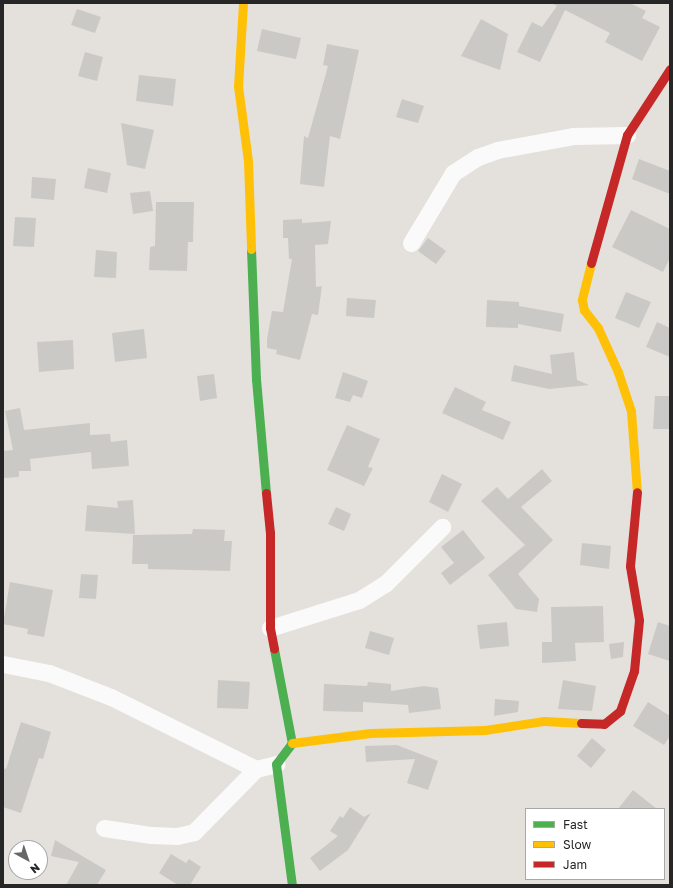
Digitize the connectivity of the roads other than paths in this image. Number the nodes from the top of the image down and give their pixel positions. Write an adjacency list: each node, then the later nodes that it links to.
1 (243, 3): 6 (street)
2 (670, 69): 3 (street)
3 (627, 135): 4 (street); 8 (street)
4 (411, 243)
5 (442, 527): 6 (street)
6 (270, 628): 8 (street)
7 (3, 664): 10 (street)
8 (292, 743): 9 (street)
9 (276, 764): 10 (street); 12 (street)
10 (256, 769): 11 (street)
11 (104, 828)
12 (292, 885)

